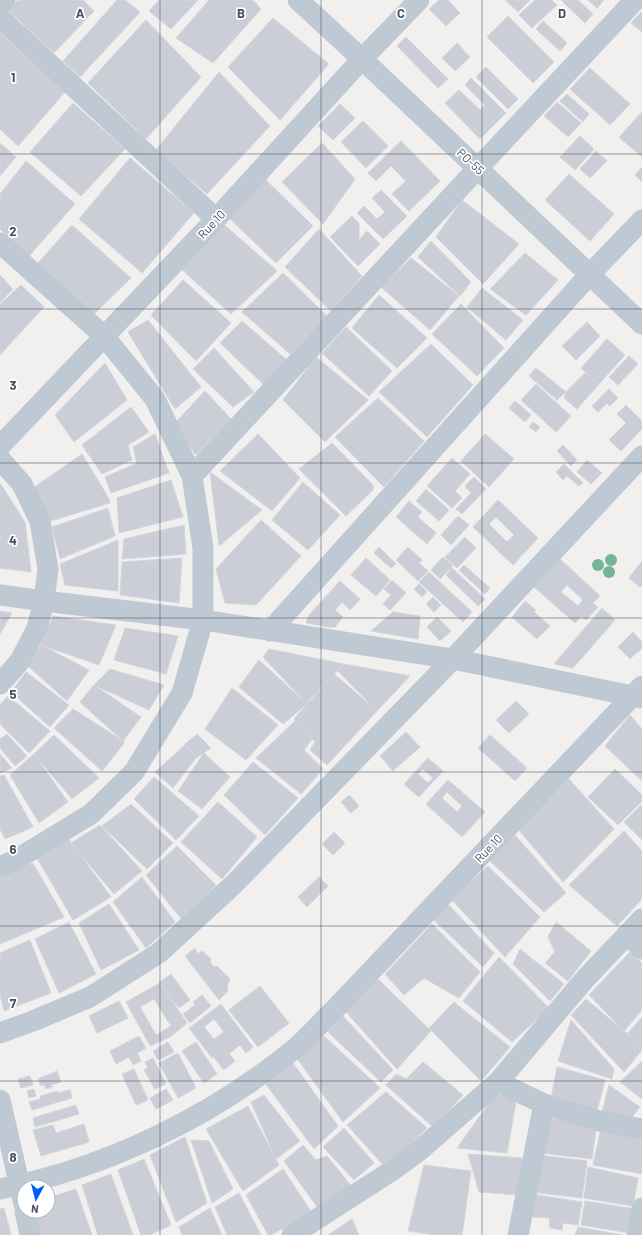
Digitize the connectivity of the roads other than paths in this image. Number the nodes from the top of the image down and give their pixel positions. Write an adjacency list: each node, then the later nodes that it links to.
1 (5, 0): 5 (street)
2 (298, 0): 7 (street, PO-55)
3 (420, 0): 7 (street, Rue 10)
4 (635, 0): 8 (street)
5 (0, 6)
6 (0, 18): 9 (street)
7 (362, 59): 8 (street, PO-55); 9 (street, Rue 10)
8 (478, 168): 12 (street, PO-55); 18 (street)
9 (216, 219): 14 (street, Rue 10)
10 (642, 220): 12 (street)
11 (0, 243): 14 (street)
12 (590, 274): 13 (street, PO-55); 22 (street)
13 (642, 324)
14 (104, 336): 15 (street, Rue 10); 18 (street)
15 (0, 446)
16 (642, 456): 23 (street)
17 (0, 459): 20 (street)
18 (192, 476): 21 (street)
19 (0, 595): 20 (street)
20 (44, 602): 21 (street); 24 (street)
21 (203, 620): 22 (street); 26 (street)
22 (270, 631): 23 (street)
23 (453, 660): 25 (street); 30 (street)
24 (0, 684)
25 (639, 694): 36 (street, Rue 10)
26 (0, 867)
27 (642, 919): 28 (street)
28 (627, 934): 29 (street); 31 (street)
29 (642, 949)
30 (0, 1033)
31 (498, 1082): 33 (street); 42 (street)
32 (0, 1100): 35 (street)
33 (544, 1104): 34 (street); 43 (street)
34 (642, 1129)
35 (18, 1179)
36 (54, 1179)
37 (0, 1189): 38 (street, Rue 10)
38 (16, 1193)
39 (642, 1208): 44 (street)
40 (27, 1219): 41 (street)
41 (30, 1235)
42 (292, 1235)
43 (518, 1235)
44 (637, 1235)

